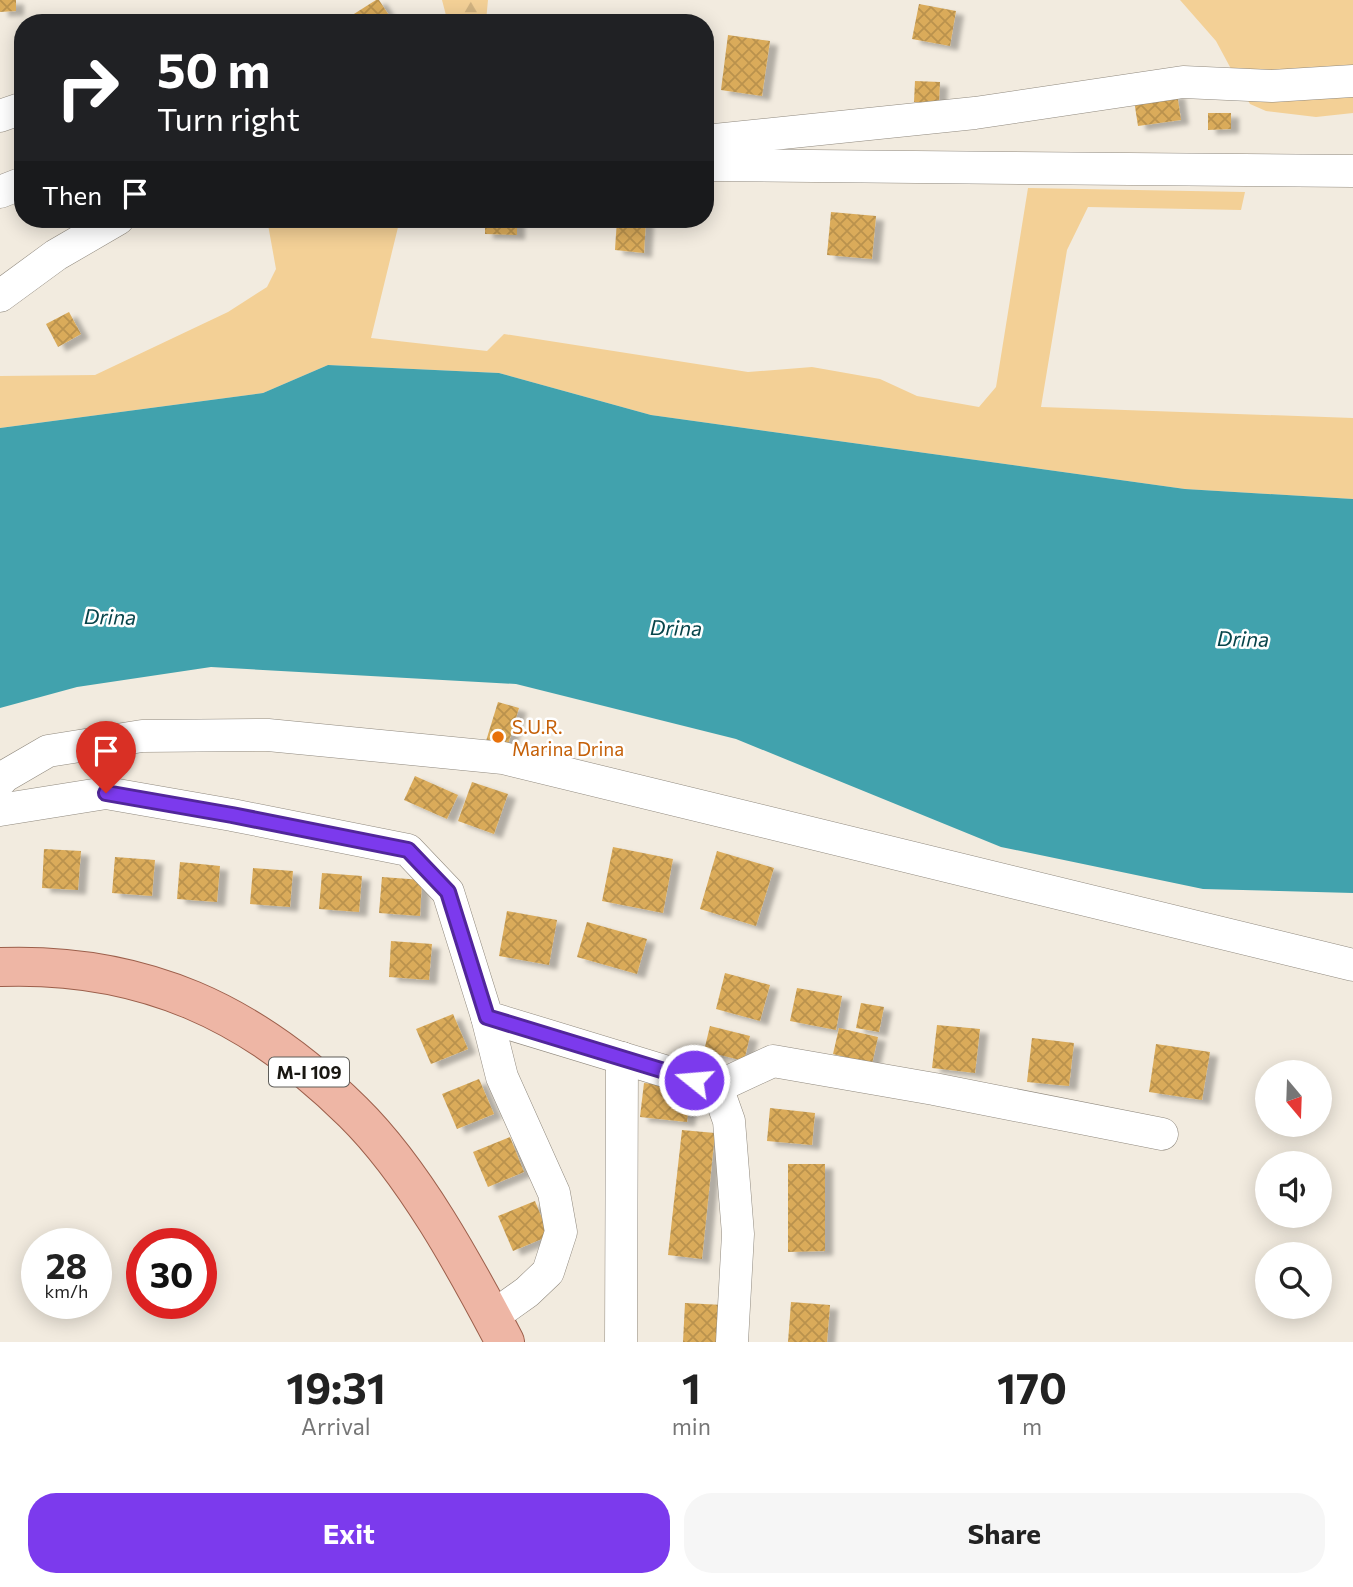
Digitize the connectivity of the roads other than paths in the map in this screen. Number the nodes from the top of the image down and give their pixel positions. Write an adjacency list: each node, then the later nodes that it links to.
1 (1353, 81): 2 (street)
2 (714, 152)
3 (714, 153): 4 (street)
4 (1353, 171)
5 (102, 228): 6 (street)
6 (0, 296)
7 (0, 781): 9 (street)
8 (0, 810): 11 (street)
9 (1353, 965)
10 (0, 967): 15 (main road, M-I 109)
11 (487, 1017): 12 (street); 15 (street)
12 (622, 1058): 13 (street); 16 (street)
13 (717, 1087): 14 (street); 17 (street)
14 (1162, 1134)
15 (498, 1330)
16 (621, 1342)
17 (732, 1342)

